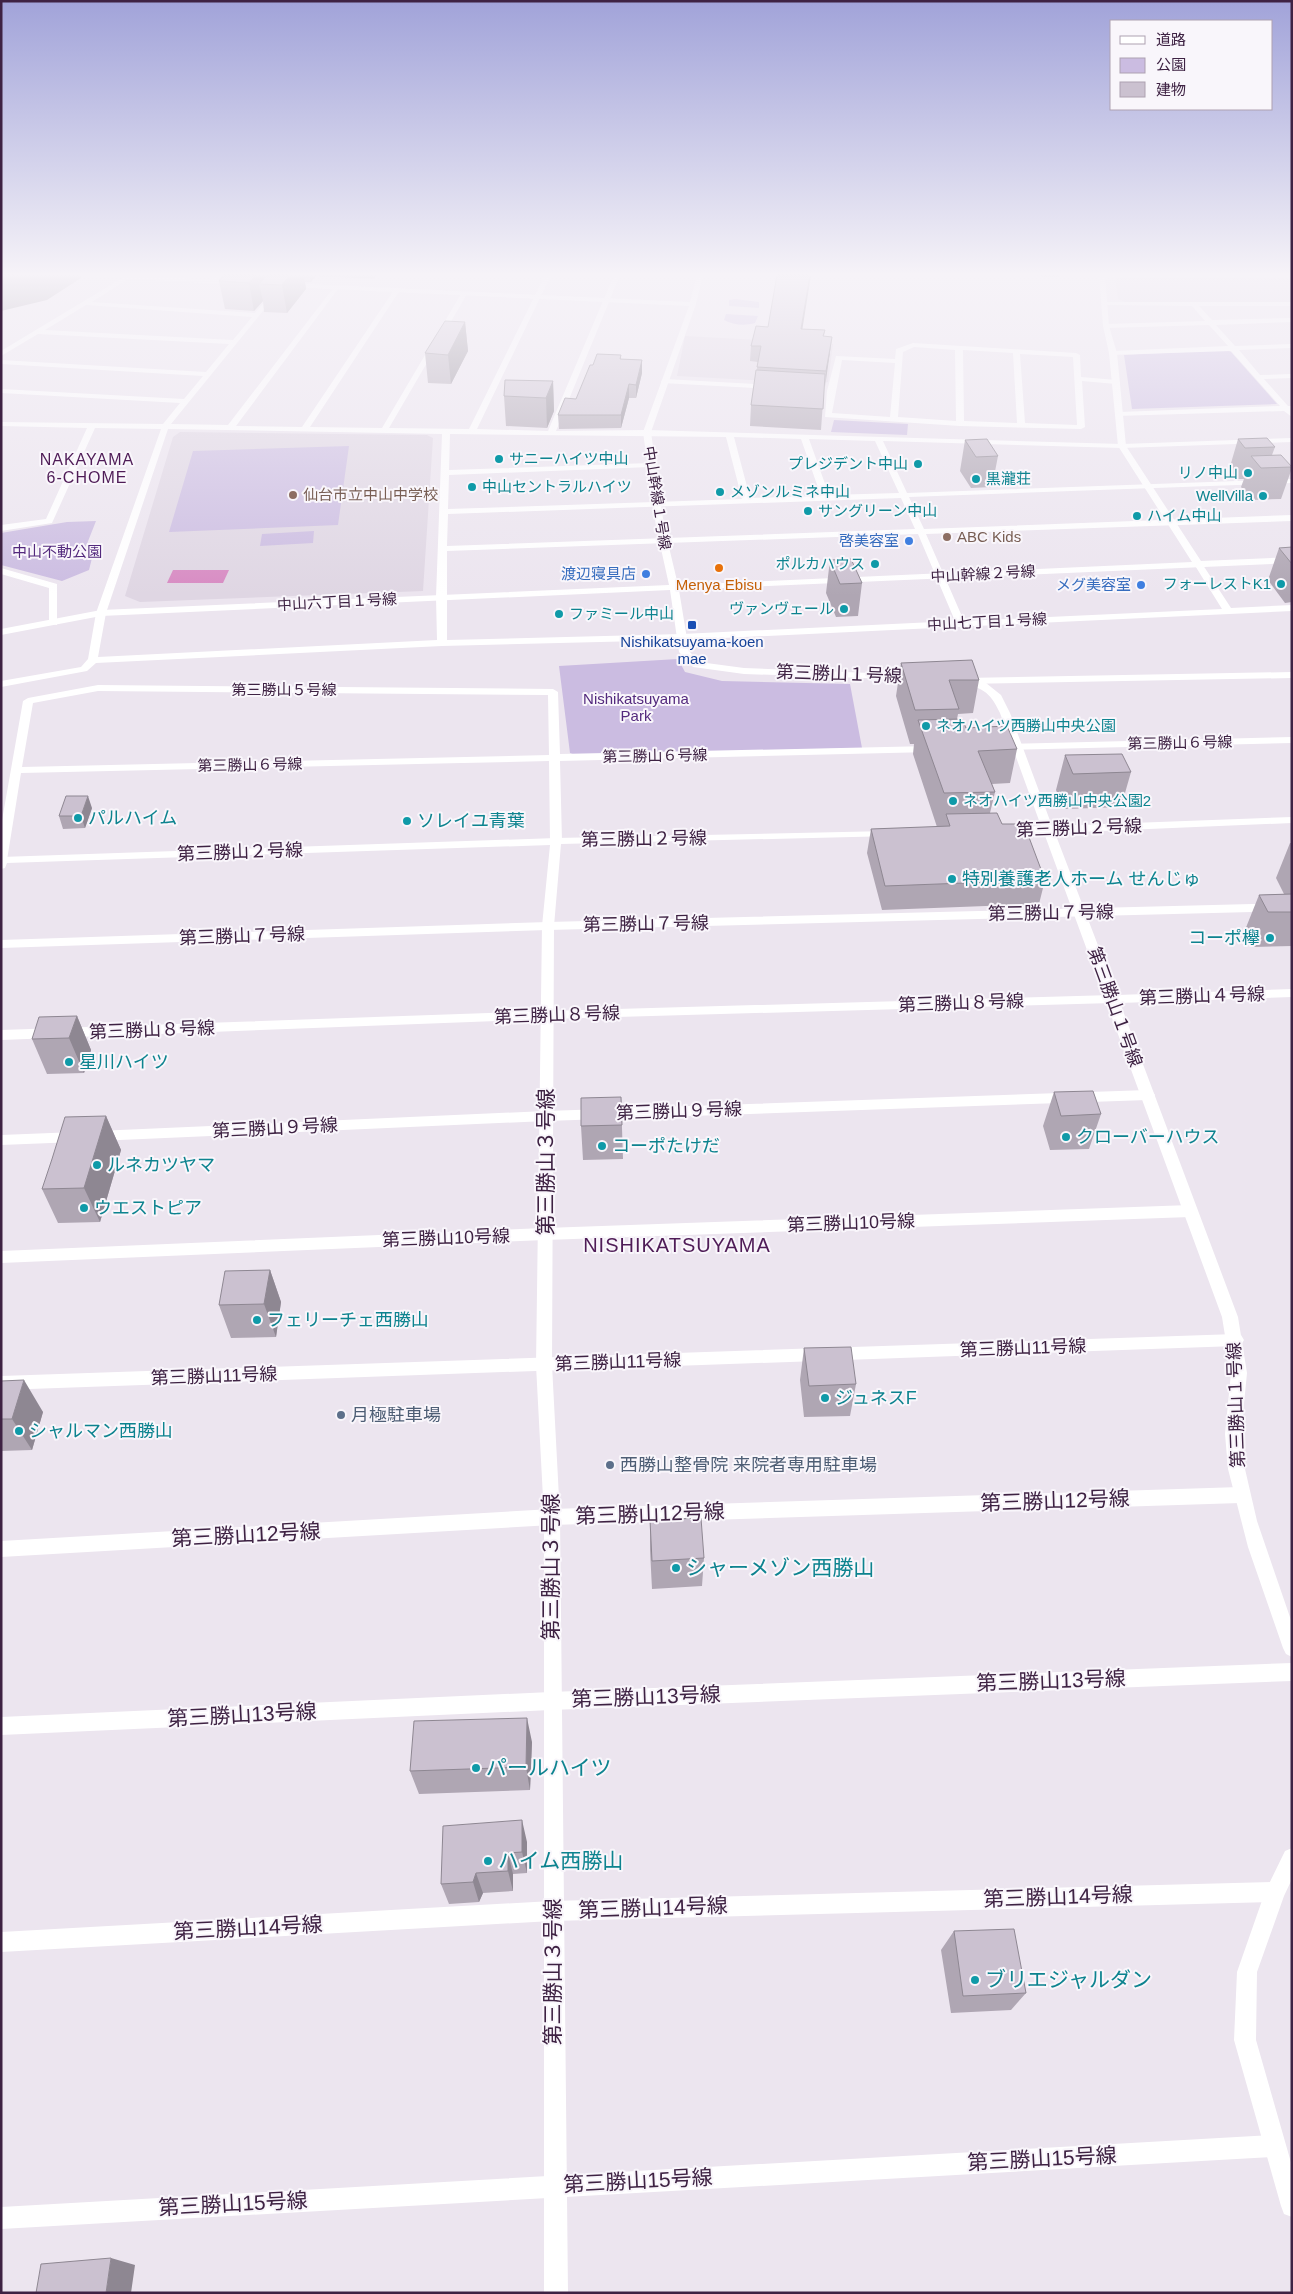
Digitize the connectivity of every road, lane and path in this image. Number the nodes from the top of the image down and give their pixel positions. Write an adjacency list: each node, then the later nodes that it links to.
1 (202, 382): 20 (street)
2 (265, 382): 30 (street)
3 (336, 382): 31 (street)
4 (412, 382): 32 (street)
5 (497, 382): 34 (street)
6 (573, 382): 36 (street)
7 (665, 382): 35 (street, 中山幹線１号線)
8 (683, 382): 16 (street)
9 (833, 382): 19 (street)
10 (896, 382): 24 (street)
11 (959, 382): 26 (street)
12 (1018, 382): 28 (street)
13 (1079, 382): 28 (street)
14 (1116, 382): 22 (street)
15 (1263, 382): 21 (street)
16 (782, 388)
17 (821, 390): 19 (street)
18 (1, 391): 20 (street)
19 (831, 391): 24 (street)
20 (187, 401): 27 (street)
21 (1288, 408): 22 (street); 23 (street)
22 (1118, 414): 41 (street)
23 (1292, 415)
24 (894, 420): 26 (street)
25 (1, 424): 29 (street)
26 (960, 424): 28 (street)
27 (166, 425): 29 (street); 30 (street); 65 (street)
28 (1021, 426)
29 (91, 427): 53 (street)
30 (231, 427): 31 (street)
31 (305, 428): 32 (street)
32 (385, 429): 33 (street)
33 (446, 430): 34 (street); 43 (street)
34 (473, 430): 36 (street)
35 (647, 432): 36 (street); 37 (street); 42 (street, 中山幹線１号線)
36 (551, 433)
37 (729, 434): 38 (street); 48 (street)
38 (804, 436): 39 (street); 47 (street)
39 (878, 438): 41 (street); 46 (street)
40 (1292, 440): 41 (street)
41 (1122, 446): 45 (street)
42 (650, 465): 43 (street); 49 (street, 中山幹線１号線)
43 (445, 473): 50 (street)
44 (1292, 481): 45 (street)
45 (1148, 486): 46 (street); 52 (street)
46 (904, 496): 47 (street); 54 (street)
47 (826, 499): 48 (street)
48 (747, 501): 49 (street)
49 (657, 504): 50 (street); 55 (street, 中山幹線１号線)
50 (444, 512): 56 (street)
51 (1292, 518): 52 (street)
52 (1171, 522): 54 (street); 58 (street)
53 (1, 528)
54 (921, 532): 55 (street); 60 (street)
55 (662, 542): 56 (street); 61 (street, 中山幹線１号線)
56 (443, 550): 62 (street)
57 (1292, 560): 58 (street, 中山幹線２号線)
58 (1198, 564): 60 (street, 中山幹線２号線); 64 (street)
59 (1, 571): 66 (street)
60 (939, 576): 61 (street, 中山幹線２号線); 67 (street)
61 (674, 588): 62 (street, 中山六丁目１号線); 69 (street, 中山幹線１号線)
62 (441, 597): 65 (street, 中山六丁目１号線); 70 (street)
63 (1292, 608): 64 (street, 中山七丁目１号線)
64 (1228, 610): 67 (street, 中山七丁目１号線)
65 (101, 613): 66 (street, 中山六丁目１号線); 71 (street)
66 (54, 623): 68 (street, 中山六丁目１号線)
67 (960, 623): 69 (street, 中山七丁目１号線)
68 (1, 632)
69 (682, 636): 70 (street, 中山七丁目１号線); 73 (street, 第三勝山１号線)
70 (442, 644): 71 (street, 中山七丁目１号線)
71 (90, 663): 76 (street, 中山七丁目１号線); 77 (street)
72 (1292, 675): 75 (street)
73 (931, 677)
74 (950, 678): 75 (street, 第三勝山１号線)
75 (965, 681): 79 (street, 第三勝山１号線)
76 (1, 684)
77 (86, 690): 82 (street, 第三勝山５号線); 83 (street, 第三勝山５号線)
78 (1292, 740): 79 (street, 第三勝山６号線)
79 (1016, 747): 80 (street, 第三勝山６号線); 87 (street, 第三勝山１号線)
80 (996, 748)
81 (947, 749): 82 (street, 第三勝山６号線)
82 (556, 759): 83 (street, 第三勝山６号線); 90 (street, 第三勝山５号線)
83 (18, 770): 84 (street, 第三勝山５号線)
84 (15, 790): 85 (street); 91 (street, 第三勝山５号線)
85 (1, 792)
86 (1292, 820): 87 (street, 第三勝山２号線)
87 (1049, 830): 88 (street, 第三勝山２号線); 93 (street, 第三勝山１号線)
88 (999, 831)
89 (901, 833): 90 (street, 第三勝山２号線)
90 (556, 842): 91 (street, 第三勝山２号線); 94 (street, 第三勝山３号線)
91 (2, 862)
92 (1292, 908): 93 (street, 第三勝山７号線)
93 (1080, 912): 94 (street, 第三勝山７号線); 97 (street, 第三勝山１号線)
94 (548, 926): 95 (street, 第三勝山７号線); 98 (street, 第三勝山３号線)
95 (1, 944)
96 (1292, 993): 97 (street, 第三勝山４号線)
97 (1112, 999): 98 (street, 第三勝山８号線); 100 (street, 第三勝山１号線)
98 (547, 1015): 99 (street, 第三勝山８号線); 101 (street, 第三勝山３号線)
99 (1, 1036)
100 (1148, 1096): 101 (street, 第三勝山９号線); 103 (street, 第三勝山１号線)
101 (546, 1116): 102 (street, 第三勝山９号線); 104 (street, 第三勝山３号線)
102 (1, 1140)
103 (1190, 1211): 104 (street, 第三勝山10号線); 106 (street, 第三勝山１号線)
104 (545, 1234): 105 (street, 第三勝山10号線); 107 (street, 第三勝山３号線)
105 (1, 1257)
106 (1236, 1340): 107 (street, 第三勝山11号線); 109 (street, 第三勝山１号線)
107 (544, 1365): 108 (street, 第三勝山11号線); 110 (street, 第三勝山３号線)
108 (1, 1383)
109 (1240, 1495): 110 (street, 第三勝山12号線); 112 (street, 第三勝山１号線)
110 (552, 1517): 111 (street, 第三勝山12号線); 114 (street, 第三勝山３号線)
111 (1, 1549)
112 (1292, 1648)
113 (1292, 1672): 114 (street, 第三勝山13号線)
114 (551, 1701): 115 (street, 第三勝山13号線); 118 (street, 第三勝山３号線)
115 (1, 1726)
116 (1292, 1858): 117 (street)
117 (1275, 1892): 118 (street, 第三勝山14号線); 120 (street)
118 (552, 1911): 119 (street, 第三勝山14号線); 121 (street, 第三勝山３号線)
119 (1, 1942)
120 (1274, 2146): 121 (street, 第三勝山15号線); 122 (street)
121 (554, 2185): 123 (street, 第三勝山15号線); 124 (street, 第三勝山３号線)
122 (1292, 2206)
123 (1, 2218)
124 (556, 2293)

